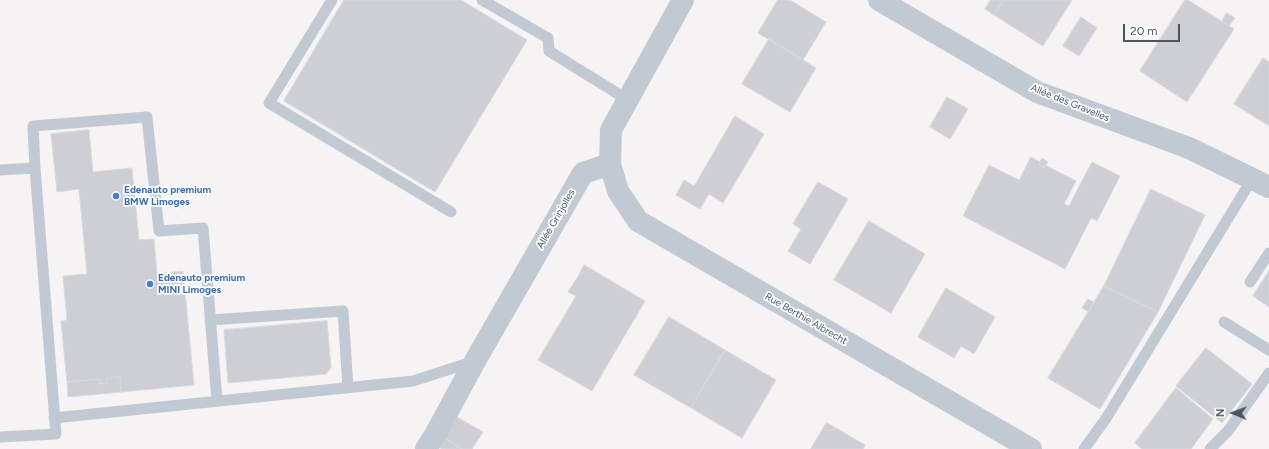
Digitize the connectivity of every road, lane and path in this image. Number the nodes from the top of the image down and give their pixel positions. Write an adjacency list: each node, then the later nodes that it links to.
1 (332, 0): 10 (lane)
2 (482, 0): 5 (lane)
3 (683, 0): 5 (street)
4 (879, 0): 9 (street, Allée des Gravelles)
5 (628, 100): 6 (street)
6 (610, 164): 16 (street, Allée Grinjolles); 23 (street, Rue Berthie Albrecht)
7 (35, 168): 8 (lane); 13 (lane); 20 (lane)
8 (0, 170)
9 (1261, 183): 24 (lane)
10 (451, 212)
11 (1269, 253): 12 (lane)
12 (1250, 282)
13 (210, 320): 18 (lane); 19 (lane)
14 (1224, 322): 15 (lane)
15 (1269, 350)
16 (475, 361): 18 (lane); 22 (street, Allée Grinjolles)
17 (1269, 373): 25 (lane)
18 (348, 388): 19 (lane)
19 (217, 401): 20 (lane)
20 (54, 418): 21 (lane)
21 (0, 437)
22 (426, 449)
23 (1031, 449)
24 (1084, 449)
25 (1210, 449)

